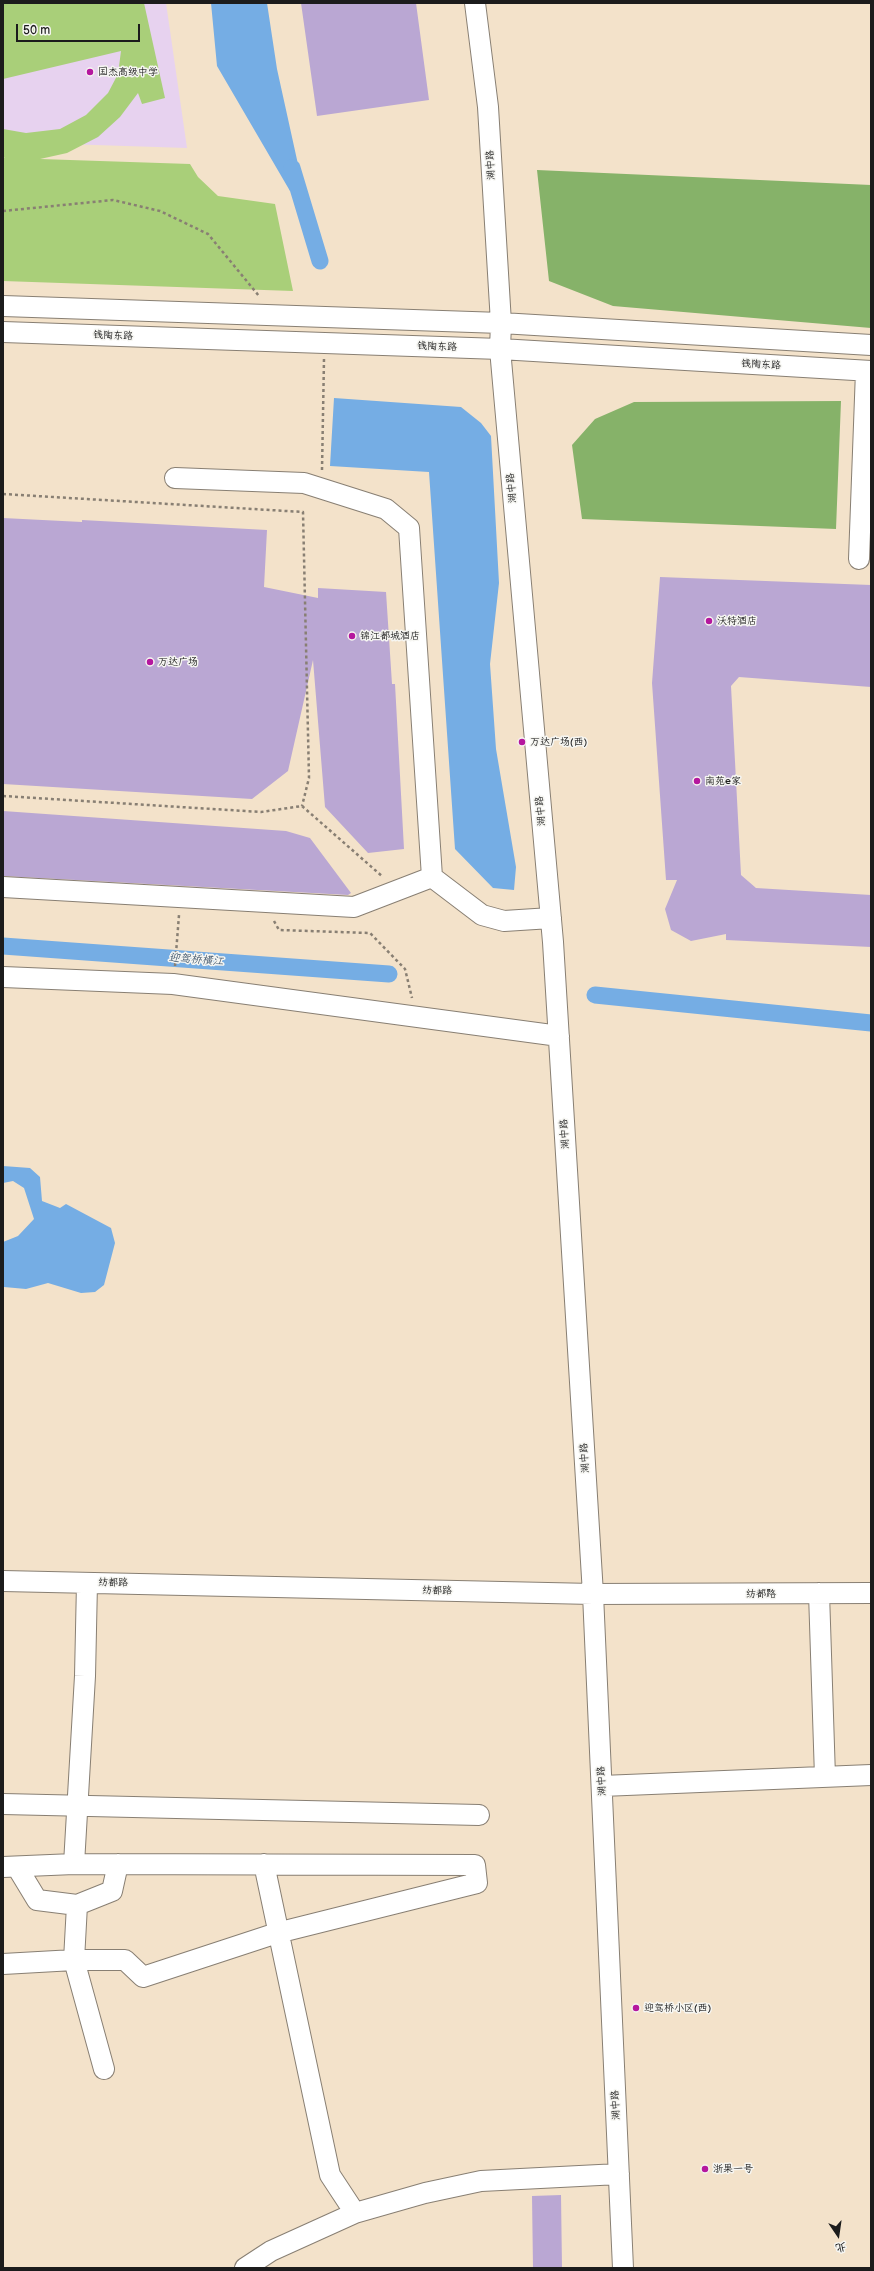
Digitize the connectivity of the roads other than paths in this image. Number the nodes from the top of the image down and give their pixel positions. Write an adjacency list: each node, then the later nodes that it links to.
1 (475, 3): 3 (street, 湖中路)
2 (3, 306): 3 (street)
3 (501, 323): 5 (street); 6 (street, 湖中路)
4 (3, 332): 6 (street, 钱陶东路)
5 (871, 345)
6 (500, 349): 7 (street, 钱陶东路); 12 (street, 湖中路)
7 (868, 371): 9 (street)
8 (175, 478): 10 (street)
9 (859, 559)
10 (432, 877): 11 (street); 12 (street)
11 (3, 887)
12 (551, 918): 14 (street, 湖中路)
13 (3, 977): 14 (street)
14 (559, 1036): 19 (street, 湖中路)
15 (3, 1581): 16 (street, 纺都路)
16 (87, 1583): 19 (street, 纺都路); 24 (street)
17 (819, 1593): 18 (street, 纺都路); 19 (street, 纺都路); 21 (street)
18 (871, 1593)
19 (593, 1594): 22 (street, 湖中路)
20 (871, 1775): 21 (street)
21 (826, 1777): 22 (street)
22 (602, 1786): 35 (street, 湖中路)
23 (3, 1804): 24 (street)
24 (76, 1804): 25 (street); 26 (street)
25 (479, 1815)
26 (74, 1864): 27 (street); 29 (street)
27 (118, 1864): 28 (street); 30 (street)
28 (264, 1864): 31 (street); 31 (street)
29 (10, 1867): 30 (street)
30 (77, 1905): 32 (street)
31 (277, 1933): 32 (street); 36 (street)
32 (74, 1960): 33 (street); 34 (street)
33 (3, 1964)
34 (104, 2069)
35 (619, 2174): 36 (street); 38 (street, 湖中路)
36 (355, 2213): 37 (street)
37 (245, 2268)
38 (623, 2268)

